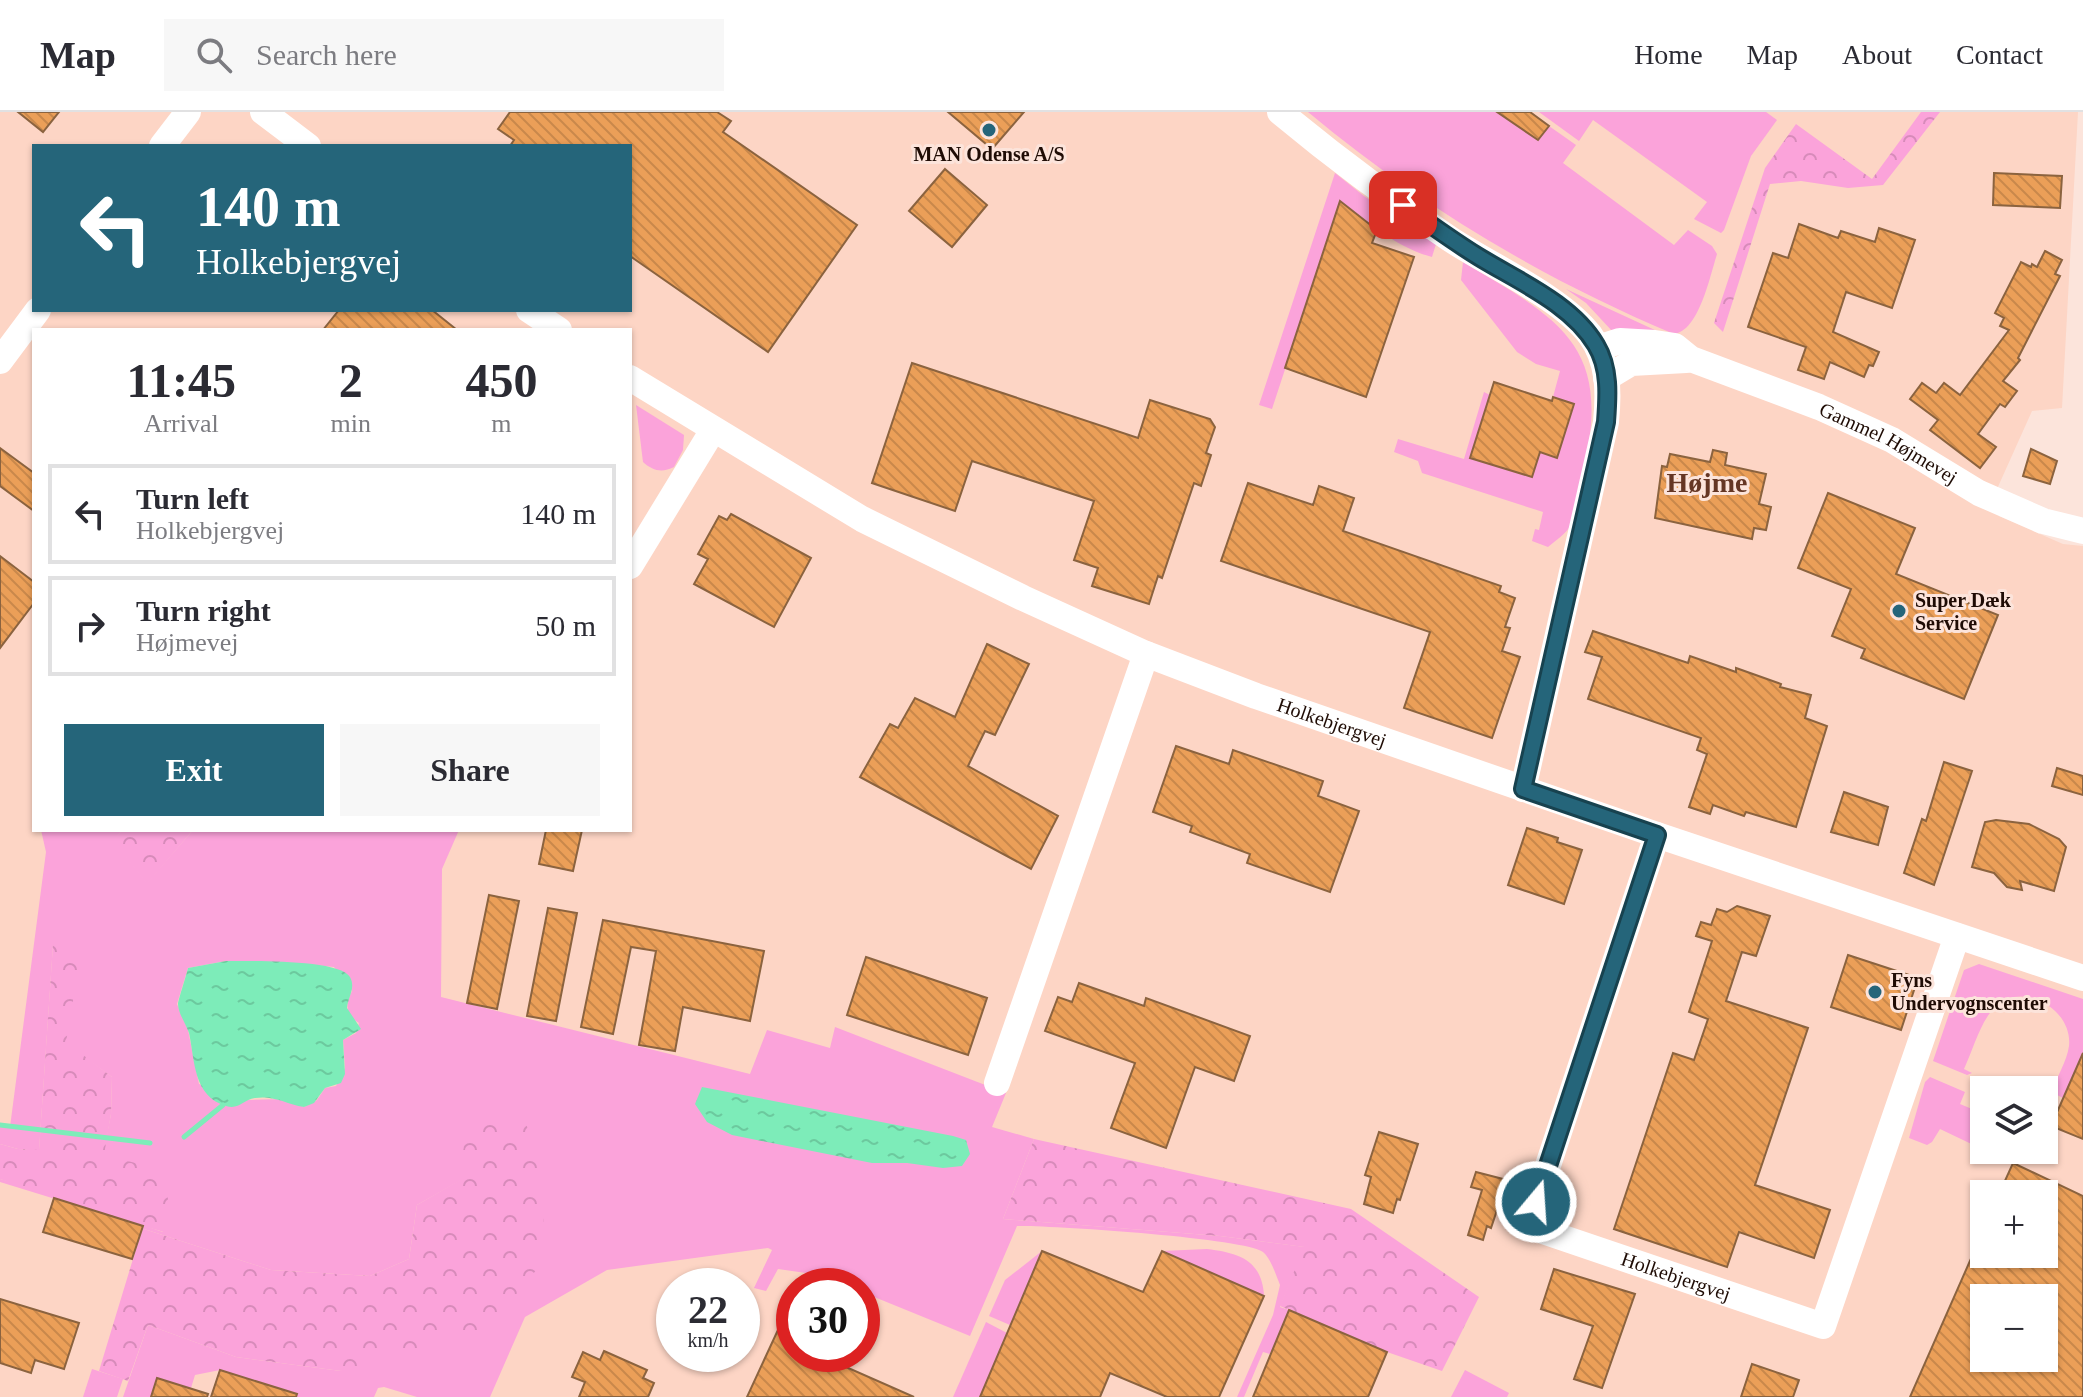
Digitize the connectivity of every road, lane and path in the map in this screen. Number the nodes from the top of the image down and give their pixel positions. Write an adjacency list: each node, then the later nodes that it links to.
1 (188, 112): 4 (street)
2 (263, 112): 5 (street)
3 (1280, 112): 9 (street)
4 (164, 144)
5 (305, 144)
6 (37, 312): 11 (street)
7 (532, 312): 8 (street)
8 (556, 328)
9 (1598, 348): 10 (street, Gammel Højmevej); 12 (street)
10 (1691, 359): 12 (street, Gammel Højmevej); 15 (street, Gammel Højmevej)
11 (0, 361)
12 (1606, 378): 18 (street)
13 (632, 379): 14 (street, Holkebjergvej)
14 (713, 430): 16 (street); 17 (street, Holkebjergvej)
15 (2083, 531)
16 (632, 563)
17 (1146, 654): 18 (street, Holkebjergvej); 22 (street)
18 (1523, 789): 19 (street, Holkebjergvej)
19 (1657, 835): 20 (street, Holkebjergvej); 20 (street, Holkebjergvej)
20 (1957, 936): 21 (street, Holkebjergvej)
21 (2083, 978)
22 (997, 1083)

